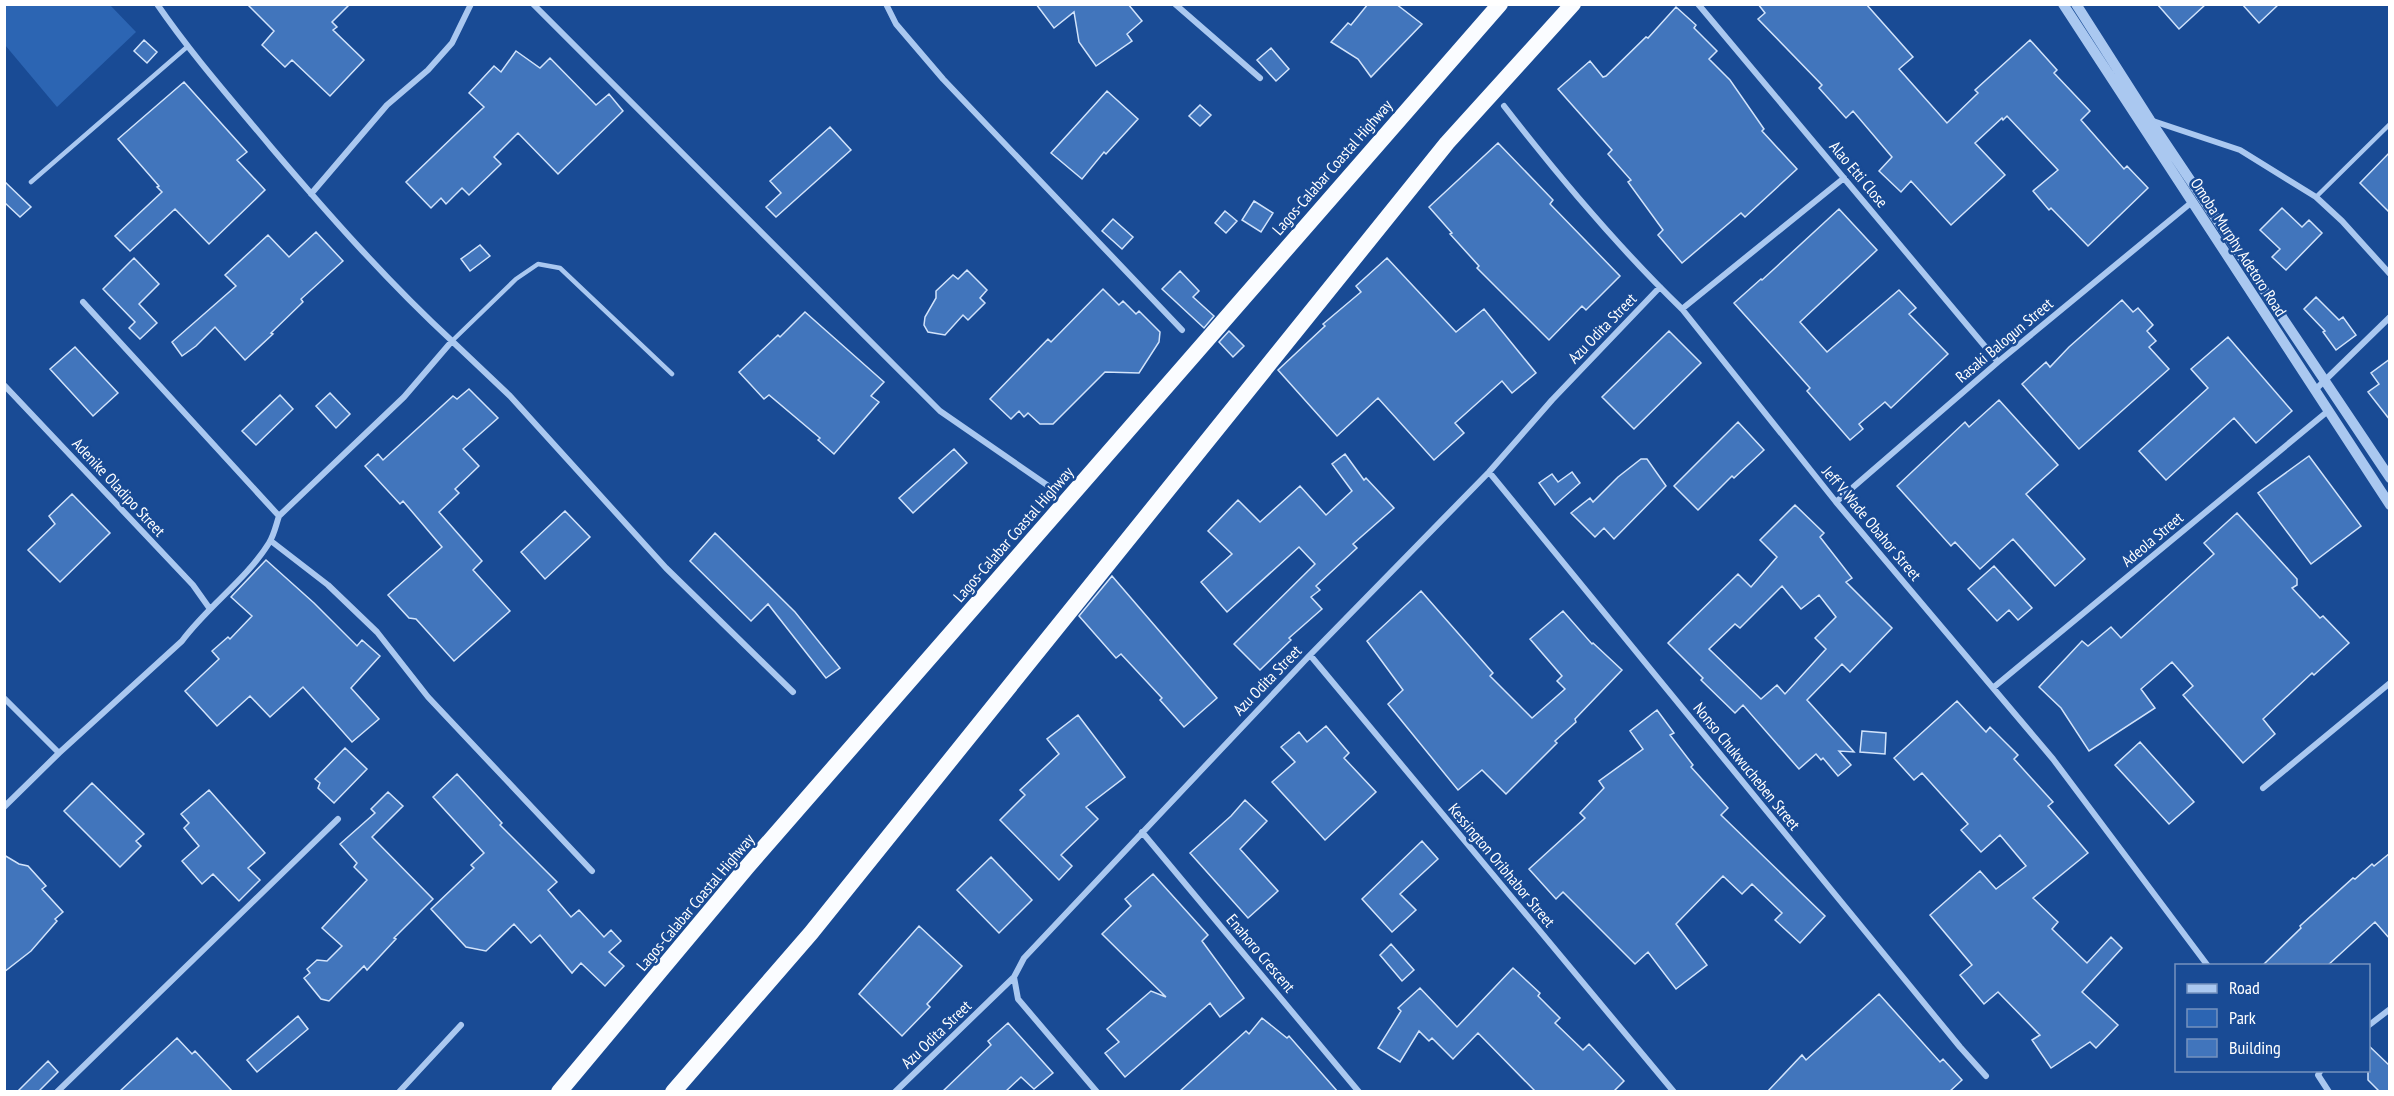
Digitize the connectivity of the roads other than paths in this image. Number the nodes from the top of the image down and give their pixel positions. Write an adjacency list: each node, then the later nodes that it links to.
1 (157, 4): 11 (street)
2 (471, 4): 19 (street)
3 (533, 4): 37 (street)
4 (886, 4): 27 (street)
5 (1175, 4): 12 (street)
6 (1500, 4): 63 (highway, Lagos-Calabar Coastal Highway)
7 (1573, 4): 64 (highway)
8 (1698, 4): 17 (street, Alao Etti Close)
9 (2063, 4): 14 (street, Omoba Murphy Adetoro Road)
10 (2076, 4): 15 (street, Omoba Murphy Adetoro Road)
11 (187, 47): 18 (lane); 19 (street)
12 (1260, 78)
13 (1504, 106): 23 (street, Jeff V. Wade Obahor Street)
14 (2135, 115): 15 (street); 21 (street, Omoba Murphy Adetoro Road)
15 (2150, 120): 20 (street); 31 (street, Omoba Murphy Adetoro Road)
16 (2390, 124): 20 (lane)
17 (1844, 178): 25 (street); 29 (street, Alao Etti Close)
18 (32, 182)
19 (311, 194): 28 (street)
20 (2316, 197): 22 (street)
21 (2192, 202): 29 (street, Rasaki Balogun Street); 33 (street, Omoba Murphy Adetoro Road)
22 (2390, 274)
23 (1660, 287): 25 (street, Jeff V. Wade Obahor Street); 35 (street, Azu Odita Street)
24 (83, 302): 40 (street)
25 (1682, 309): 38 (street, Jeff V. Wade Obahor Street)
26 (2390, 317): 31 (street)
27 (1182, 330)
28 (452, 341): 30 (lane); 40 (street); 46 (street)
29 (1998, 362): 38 (street, Rasaki Balogun Street)
30 (672, 374)
31 (2325, 381): 33 (street); 36 (street, Omoba Murphy Adetoro Road)
32 (4, 385): 42 (street, Adenike Oladipo Street)
33 (2315, 390): 34 (street, Omoba Murphy Adetoro Road)
34 (2328, 411): 39 (street, Omoba Murphy Adetoro Road); 45 (street, Adeola Street)
35 (1489, 472): 43 (street, Azu Odita Street); 60 (street, Nonso Chukwucheben Street)
36 (2390, 478)
37 (1047, 485)
38 (1836, 502): 45 (street, Jeff V. Wade Obahor Street)
39 (2390, 505)
40 (279, 516): 41 (street)
41 (271, 541): 42 (street); 53 (street)
42 (210, 609): 48 (street)
43 (1310, 655): 52 (street, Azu Odita Street); 68 (street, Kessington Oribhabor Street)
44 (2390, 683): 49 (street)
45 (1994, 687): 54 (street, Jeff V. Wade Obahor Street)
46 (793, 692)
47 (4, 698): 48 (street)
48 (59, 753): 50 (street)
49 (2263, 788)
50 (4, 807)
51 (338, 819): 61 (street)
52 (1142, 832): 55 (street, Azu Odita Street); 67 (street, Enahoro Crescent)
53 (592, 871)
54 (2207, 964)
55 (1014, 977): 65 (street, Azu Odita Street); 66 (street)
56 (2390, 1009): 57 (street)
57 (2370, 1024)
58 (461, 1025): 62 (street)
59 (2320, 1072): 69 (street)
60 (1986, 1076)
61 (57, 1092)
62 (399, 1092)
63 (559, 1092)
64 (673, 1092)
65 (895, 1092)
66 (1097, 1092)
67 (1359, 1092)
68 (1674, 1092)
69 (2330, 1092)

